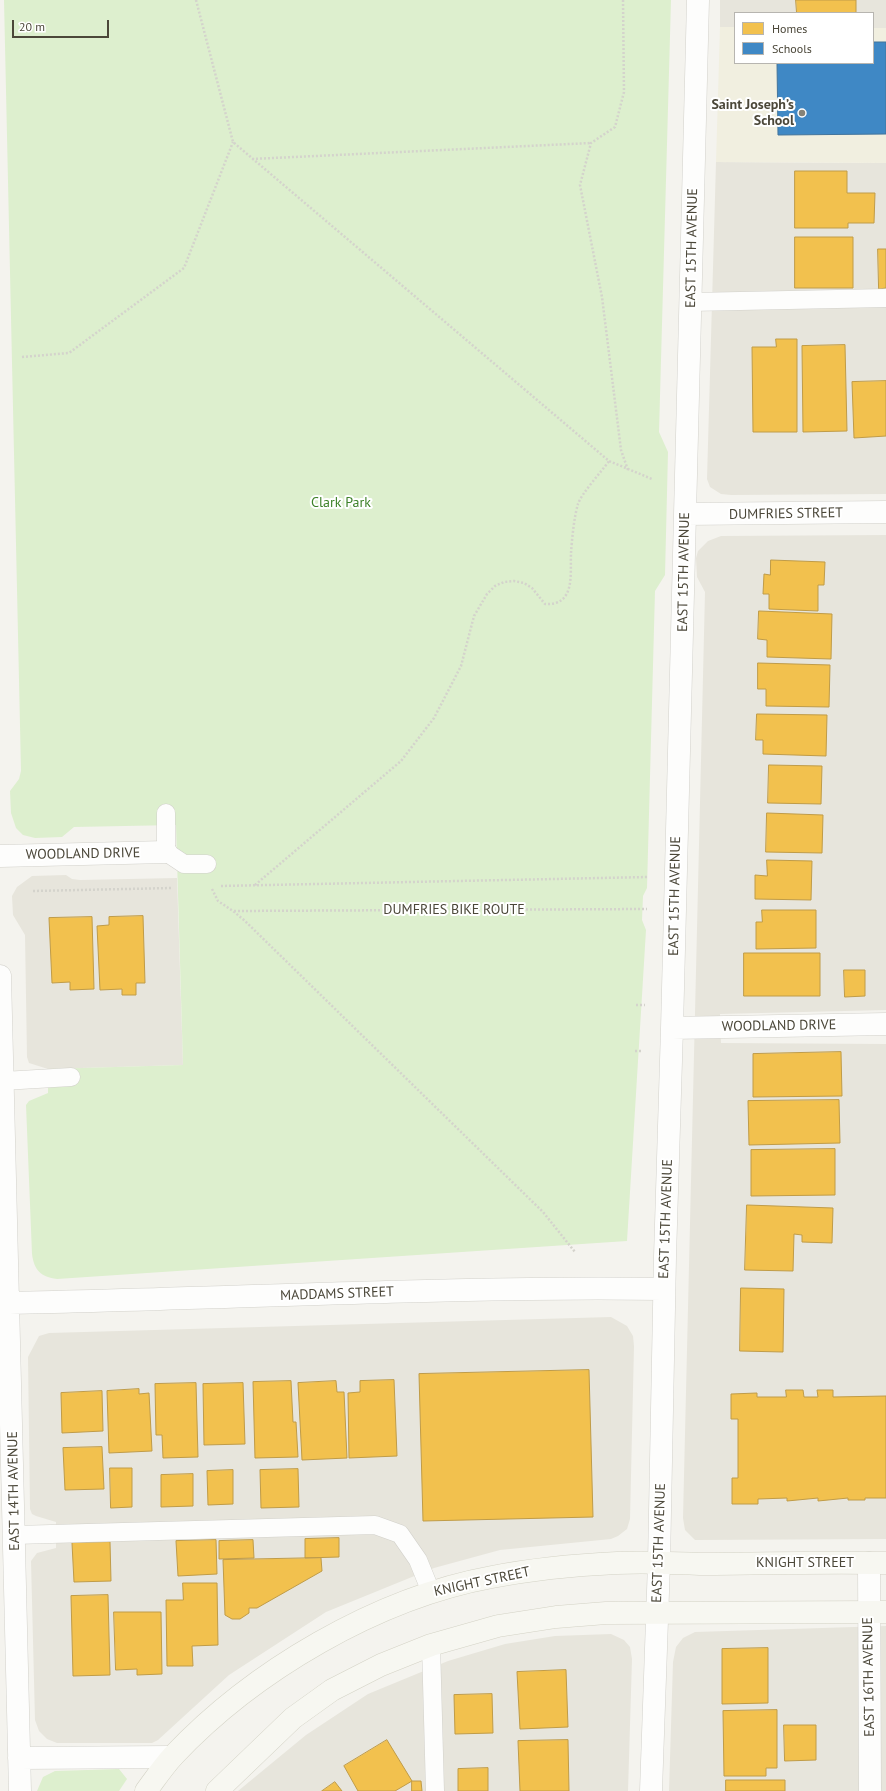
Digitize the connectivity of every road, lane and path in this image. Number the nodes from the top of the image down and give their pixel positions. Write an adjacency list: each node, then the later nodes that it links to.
1 (196, 0): 4 (path)
2 (623, 0): 5 (path)
3 (698, 0): 8 (street, EAST 15TH AVENUE)
4 (234, 142): 6 (path); 9 (path)
5 (591, 143): 6 (path); 11 (path)
6 (252, 159): 10 (path)
7 (886, 298): 8 (lane)
8 (691, 302): 14 (street, EAST 15TH AVENUE)
9 (22, 357)
10 (609, 461): 11 (path); 20 (path)
11 (628, 470): 12 (path)
12 (652, 479)
13 (886, 512): 14 (street, DUMFRIES STREET)
14 (685, 514): 19 (street, EAST 15TH AVENUE)
15 (166, 813): 16 (lane)
16 (166, 852): 17 (street, WOODLAND DRIVE); 18 (lane)
17 (0, 856)
18 (207, 864)
19 (676, 877): 20 (path); 24 (street, EAST 15TH AVENUE)
20 (254, 886): 21 (path)
21 (211, 887)
22 (180, 888): 23 (path)
23 (33, 891)
24 (675, 909): 29 (street, EAST 15TH AVENUE); 34 (path, DUMFRIES BIKE ROUTE)
25 (0, 976): 33 (street, EAST 14TH AVENUE)
26 (636, 1005): 27 (path)
27 (645, 1005)
28 (886, 1024): 29 (street, WOODLAND DRIVE)
29 (672, 1028): 35 (street, EAST 15TH AVENUE)
30 (635, 1051): 31 (path)
31 (644, 1051)
32 (71, 1077): 33 (lane)
33 (3, 1081): 36 (street, EAST 14TH AVENUE)
34 (575, 1252)
35 (664, 1289): 36 (street, MADDAMS STREET); 38 (street, EAST 15TH AVENUE)
36 (9, 1303): 37 (street, EAST 14TH AVENUE)
37 (15, 1535): 40 (lane); 45 (street, EAST 14TH AVENUE)
38 (659, 1563): 39 (main road, KNIGHT STREET); 40 (main road, KNIGHT STREET); 42 (street, EAST 15TH AVENUE)
39 (878, 1563): 41 (street, EAST 16TH AVENUE)
40 (431, 1592): 44 (main road, KNIGHT STREET)
41 (877, 1612): 42 (main road); 51 (street, EAST 16TH AVENUE)
42 (657, 1613): 43 (main road); 50 (street, EAST 15TH AVENUE)
43 (431, 1645): 48 (main road); 49 (lane)
44 (172, 1757): 45 (street); 47 (main road, KNIGHT STREET)
45 (20, 1758): 46 (street, EAST 14TH AVENUE)
46 (20, 1791)
47 (146, 1791)
48 (217, 1791)
49 (435, 1791)
50 (651, 1791)
51 (870, 1791)

